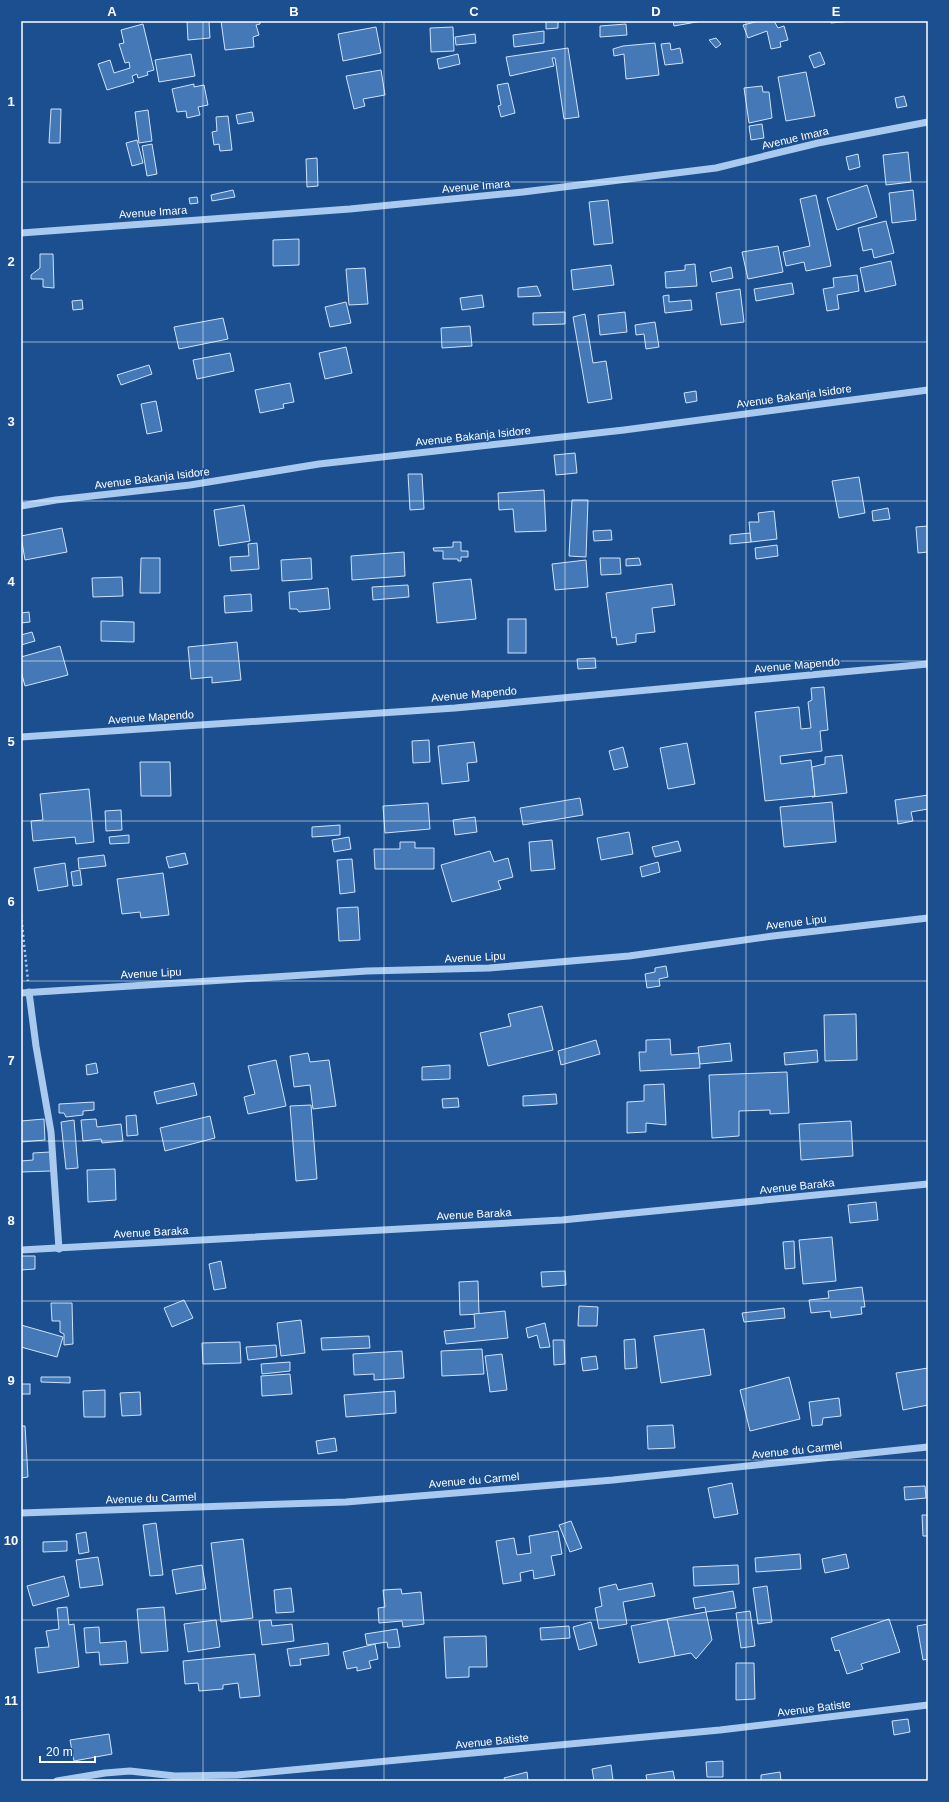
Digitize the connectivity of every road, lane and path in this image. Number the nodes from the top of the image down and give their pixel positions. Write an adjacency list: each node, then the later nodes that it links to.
1 (928, 122): 2 (street, Avenue Imara)
2 (21, 233)
3 (928, 390): 4 (street, Avenue Bakanja Isidore)
4 (21, 506)
5 (928, 664): 6 (street, Avenue Mapendo)
6 (21, 737)
7 (21, 916): 10 (path)
8 (928, 918): 10 (street, Avenue Lipu)
9 (21, 992): 10 (street, Avenue Lipu)
10 (29, 992): 12 (street)
11 (928, 1184): 12 (street, Avenue Baraka)
12 (59, 1249): 13 (street, Avenue Baraka)
13 (21, 1250)
14 (928, 1447): 15 (street, Avenue du Carmel)
15 (21, 1513)
16 (928, 1705): 17 (street, Avenue Batiste)
17 (151, 1778): 18 (street, Avenue Batiste)
18 (57, 1781)

